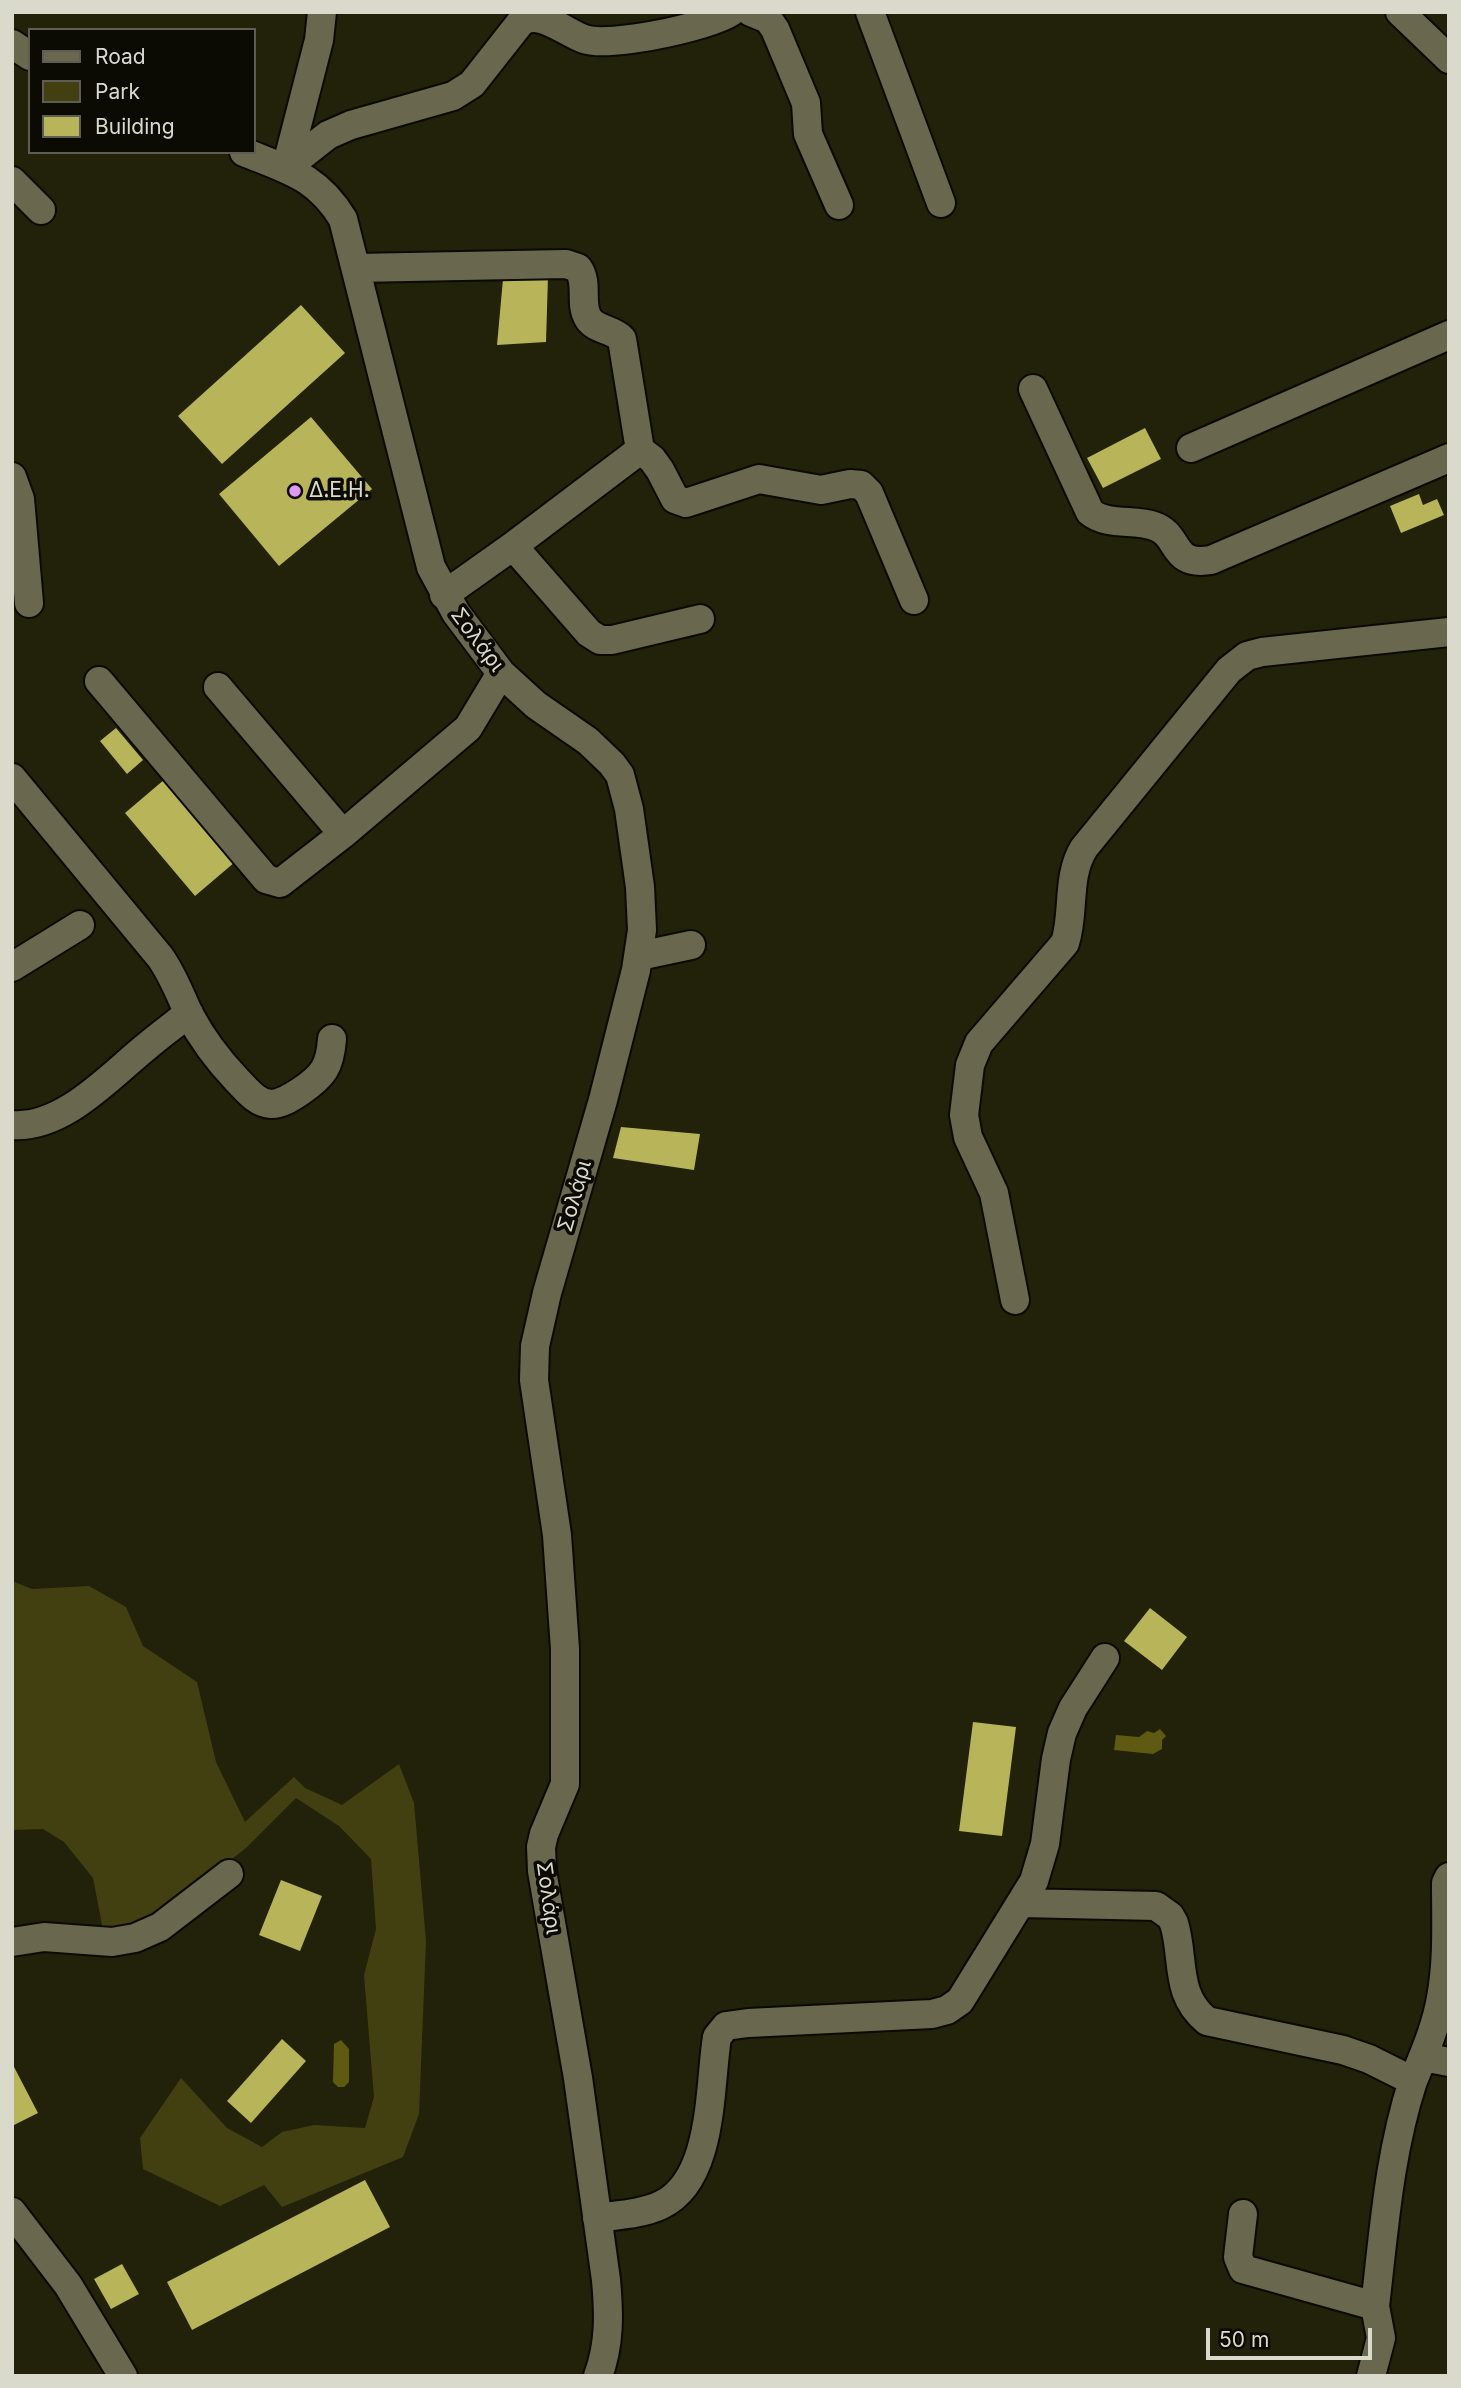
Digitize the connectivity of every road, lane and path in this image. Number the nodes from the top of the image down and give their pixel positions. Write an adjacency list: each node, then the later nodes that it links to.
1 (322, 12): 10 (street)
2 (731, 12): 10 (street)
3 (751, 12): 13 (street)
4 (870, 12): 12 (street)
5 (1400, 12): 8 (street)
6 (12, 44): 7 (street)
7 (28, 55)
8 (1449, 59)
9 (249, 154): 10 (street, Σολάρι)
10 (286, 168): 15 (street, Σολάρι)
11 (12, 181): 14 (street)
12 (942, 203)
13 (839, 205)
14 (41, 210)
15 (356, 268): 19 (street); 23 (street, Σολάρι)
16 (1449, 335): 18 (street)
17 (1033, 389): 20 (street)
18 (1191, 448)
19 (640, 450): 22 (street); 24 (street)
20 (1449, 458)
21 (12, 477): 25 (street)
22 (513, 546): 23 (street); 26 (street)
23 (444, 595): 28 (street, Σολάρι)
24 (914, 600)
25 (29, 603)
26 (700, 619)
27 (1449, 632): 40 (street)
28 (501, 673): 32 (street); 35 (street, Σολάρι)
29 (99, 681): 32 (street)
30 (218, 687): 32 (street)
31 (12, 778): 37 (street)
32 (344, 834)
33 (80, 925): 36 (street)
34 (691, 946): 35 (street)
35 (639, 956): 49 (street, Σολάρι)
36 (12, 967)
37 (189, 1013): 38 (street); 39 (street)
38 (332, 1039)
39 (12, 1125)
40 (1014, 1300)
41 (1105, 1658): 44 (street)
42 (229, 1874): 45 (street)
43 (1449, 1877): 46 (street)
44 (1021, 1903): 46 (street); 49 (street)
45 (12, 1942)
46 (1428, 2067): 50 (street)
47 (12, 2212): 51 (street)
48 (1242, 2214): 50 (street)
49 (597, 2218): 52 (street, Σολάρι)
50 (1375, 2305): 53 (street)
51 (116, 2374)
52 (598, 2376)
53 (1371, 2376)

